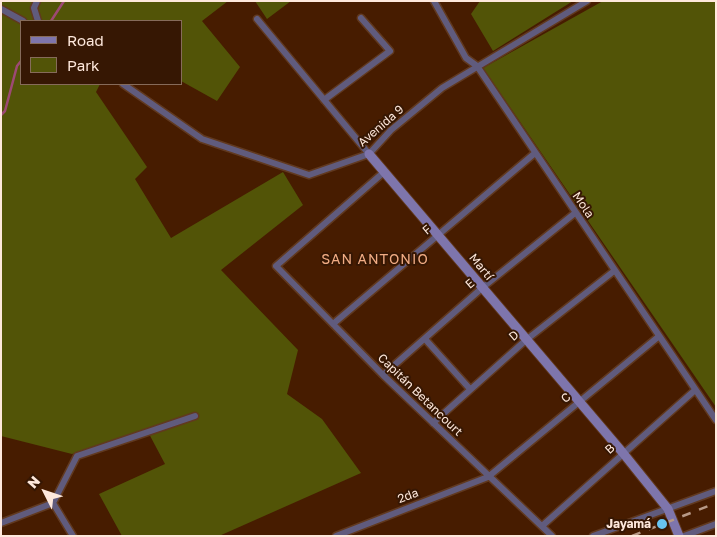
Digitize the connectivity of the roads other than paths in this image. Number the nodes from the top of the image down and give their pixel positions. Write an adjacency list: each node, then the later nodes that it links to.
1 (37, 1): 8 (street)
2 (434, 1): 9 (street, Mola)
3 (587, 1): 9 (street, Avenida 9)
4 (1, 9): 7 (street)
5 (257, 18): 11 (street, Martí)
6 (361, 18): 11 (street)
7 (21, 20)
8 (38, 20)
9 (477, 66): 12 (street, Mola); 13 (street, Avenida 9)
10 (124, 85): 13 (street, Avenida 9)
11 (324, 100): 13 (street, Martí)
12 (535, 153): 15 (street, Mola); 16 (street, F)
13 (368, 154): 14 (street, Martí)
14 (384, 172): 16 (street, Martí); 19 (street, Capitán Betancourt)
15 (575, 213): 17 (street, Mola); 18 (street, E)
16 (438, 235): 18 (street, Martí); 19 (street, F)
17 (614, 270): 20 (street, Mola); 22 (street, D)
18 (482, 288): 21 (street, E); 22 (street, Martí)
19 (333, 324): 23 (street, Capitán Betancourt)
20 (658, 337): 25 (street, Mola); 26 (street, C)
21 (424, 339): 23 (street, E); 24 (street)
22 (526, 340): 24 (street, D); 26 (street, Martí)
23 (383, 375): 29 (street, Capitán Betancourt)
24 (470, 389): 29 (street, D)
25 (694, 391): 28 (street, Mola); 30 (street, B)
26 (578, 402): 30 (street, Martí); 31 (street, C)
27 (195, 416): 33 (street)
28 (716, 420)
29 (433, 422): 31 (street, Capitán Betancourt)
30 (623, 453): 34 (street, Martí); 37 (street, B)
31 (488, 477): 37 (street, Capitán Betancourt); 39 (street, 2da)
32 (716, 491): 34 (street)
33 (53, 503): 35 (street); 38 (street)
34 (668, 509): 41 (street); 42 (street, Martí)
35 (1, 524)
36 (716, 524): 43 (street)
37 (542, 526): 40 (street, Capitán Betancourt)
38 (73, 536)
39 (336, 536)
40 (552, 536)
41 (593, 536)
42 (679, 536)
43 (684, 536)

